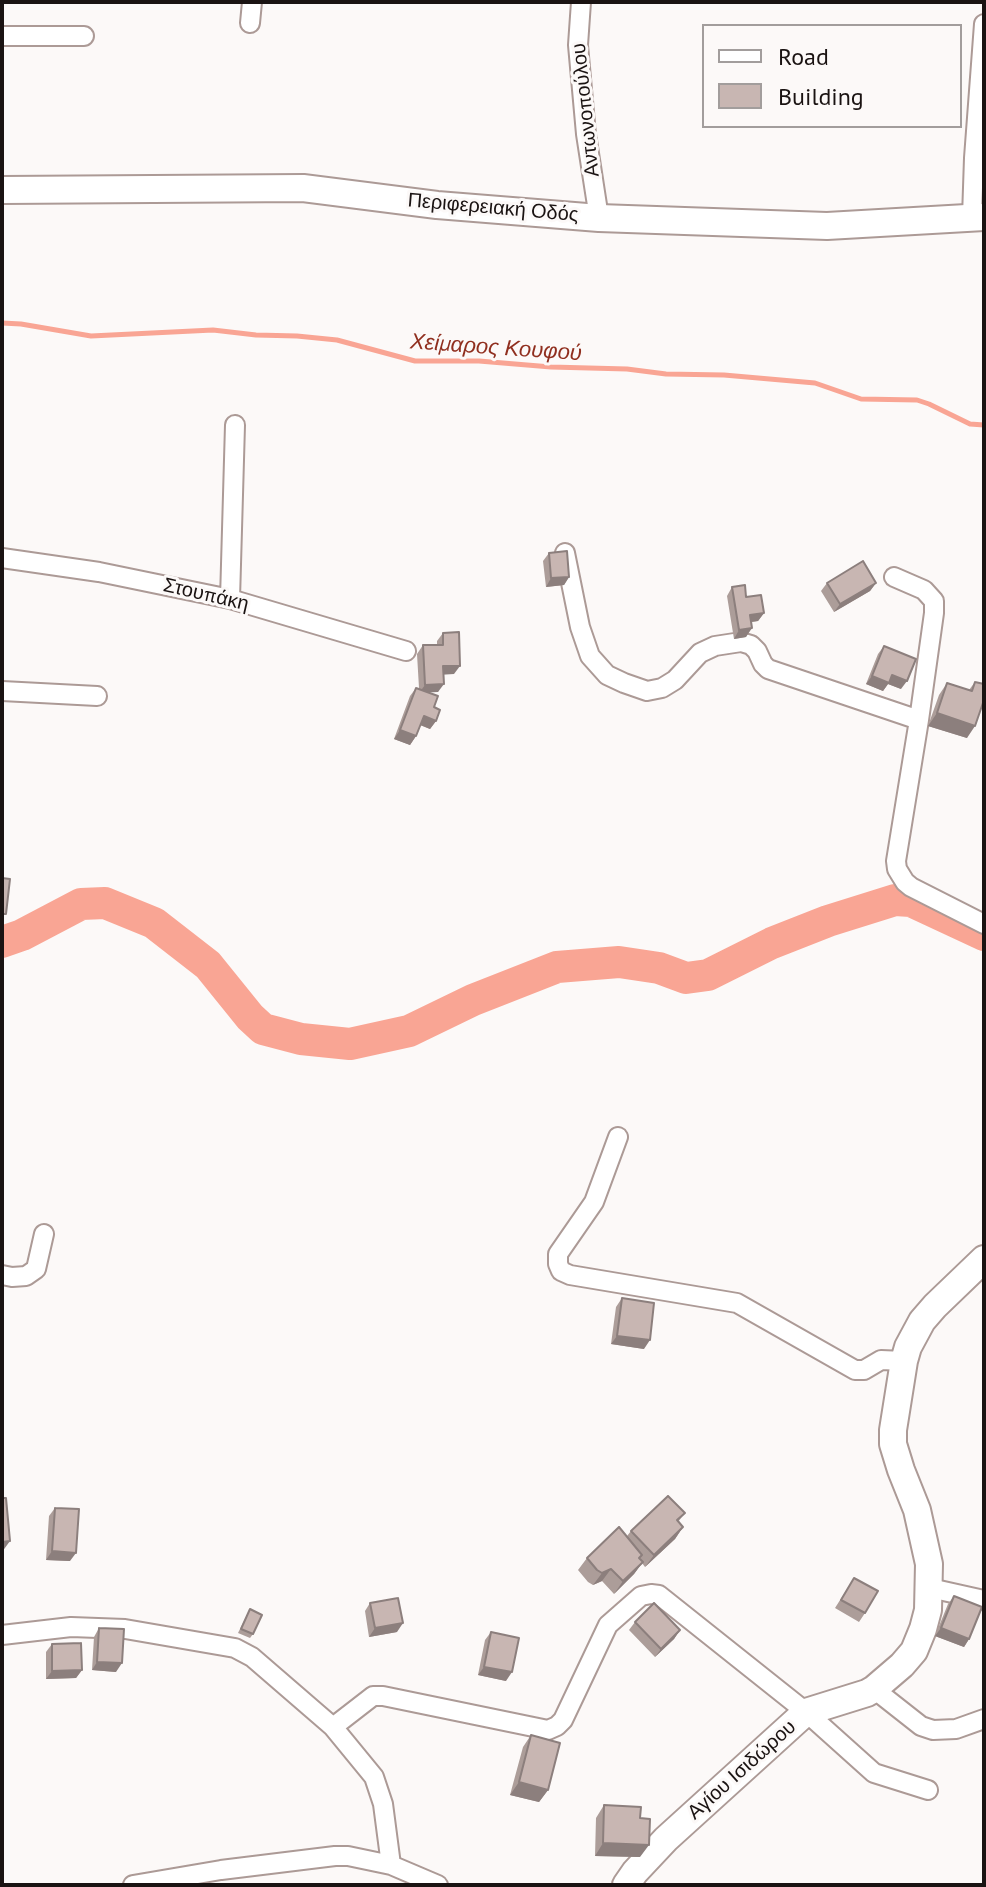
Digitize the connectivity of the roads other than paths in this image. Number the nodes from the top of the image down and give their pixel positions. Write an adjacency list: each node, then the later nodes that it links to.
1 (252, 2): 3 (street)
2 (581, 2): 9 (street, Αντωνοπούλου)
3 (250, 23)
4 (984, 24): 8 (street)
5 (2, 36): 6 (street)
6 (84, 36)
7 (2, 190): 9 (main road, Περιφερειακή Οδός)
8 (978, 217): 9 (main road, Περιφερειακή Οδός)
9 (599, 218)
10 (235, 425): 14 (street)
11 (565, 553): 18 (street)
12 (2, 558): 14 (street, Στουπάκη)
13 (894, 577): 18 (street)
14 (230, 599): 15 (street, Στουπάκη)
15 (406, 651)
16 (2, 691): 17 (street)
17 (97, 696)
18 (919, 720): 19 (street)
19 (984, 924)
20 (618, 1137): 24 (street)
21 (44, 1234): 23 (street)
22 (984, 1259): 24 (main road, Αγίου Ισιδώρου)
23 (2, 1275)
24 (904, 1361): 25 (main road, Αγίου Ισιδώρου)
25 (930, 1588): 26 (street); 28 (main road, Αγίου Ισιδώρου)
26 (984, 1600)
27 (2, 1635): 31 (street)
28 (874, 1689): 29 (main road, Αγίου Ισιδώρου); 30 (street)
29 (806, 1712): 31 (street); 32 (street); 37 (main road, Αγίου Ισιδώρου)
30 (984, 1719)
31 (333, 1727): 33 (street)
32 (928, 1790)
33 (391, 1865): 34 (street); 36 (street)
34 (222, 1877): 35 (street)
35 (133, 1885)
36 (438, 1885)
37 (626, 1885)

